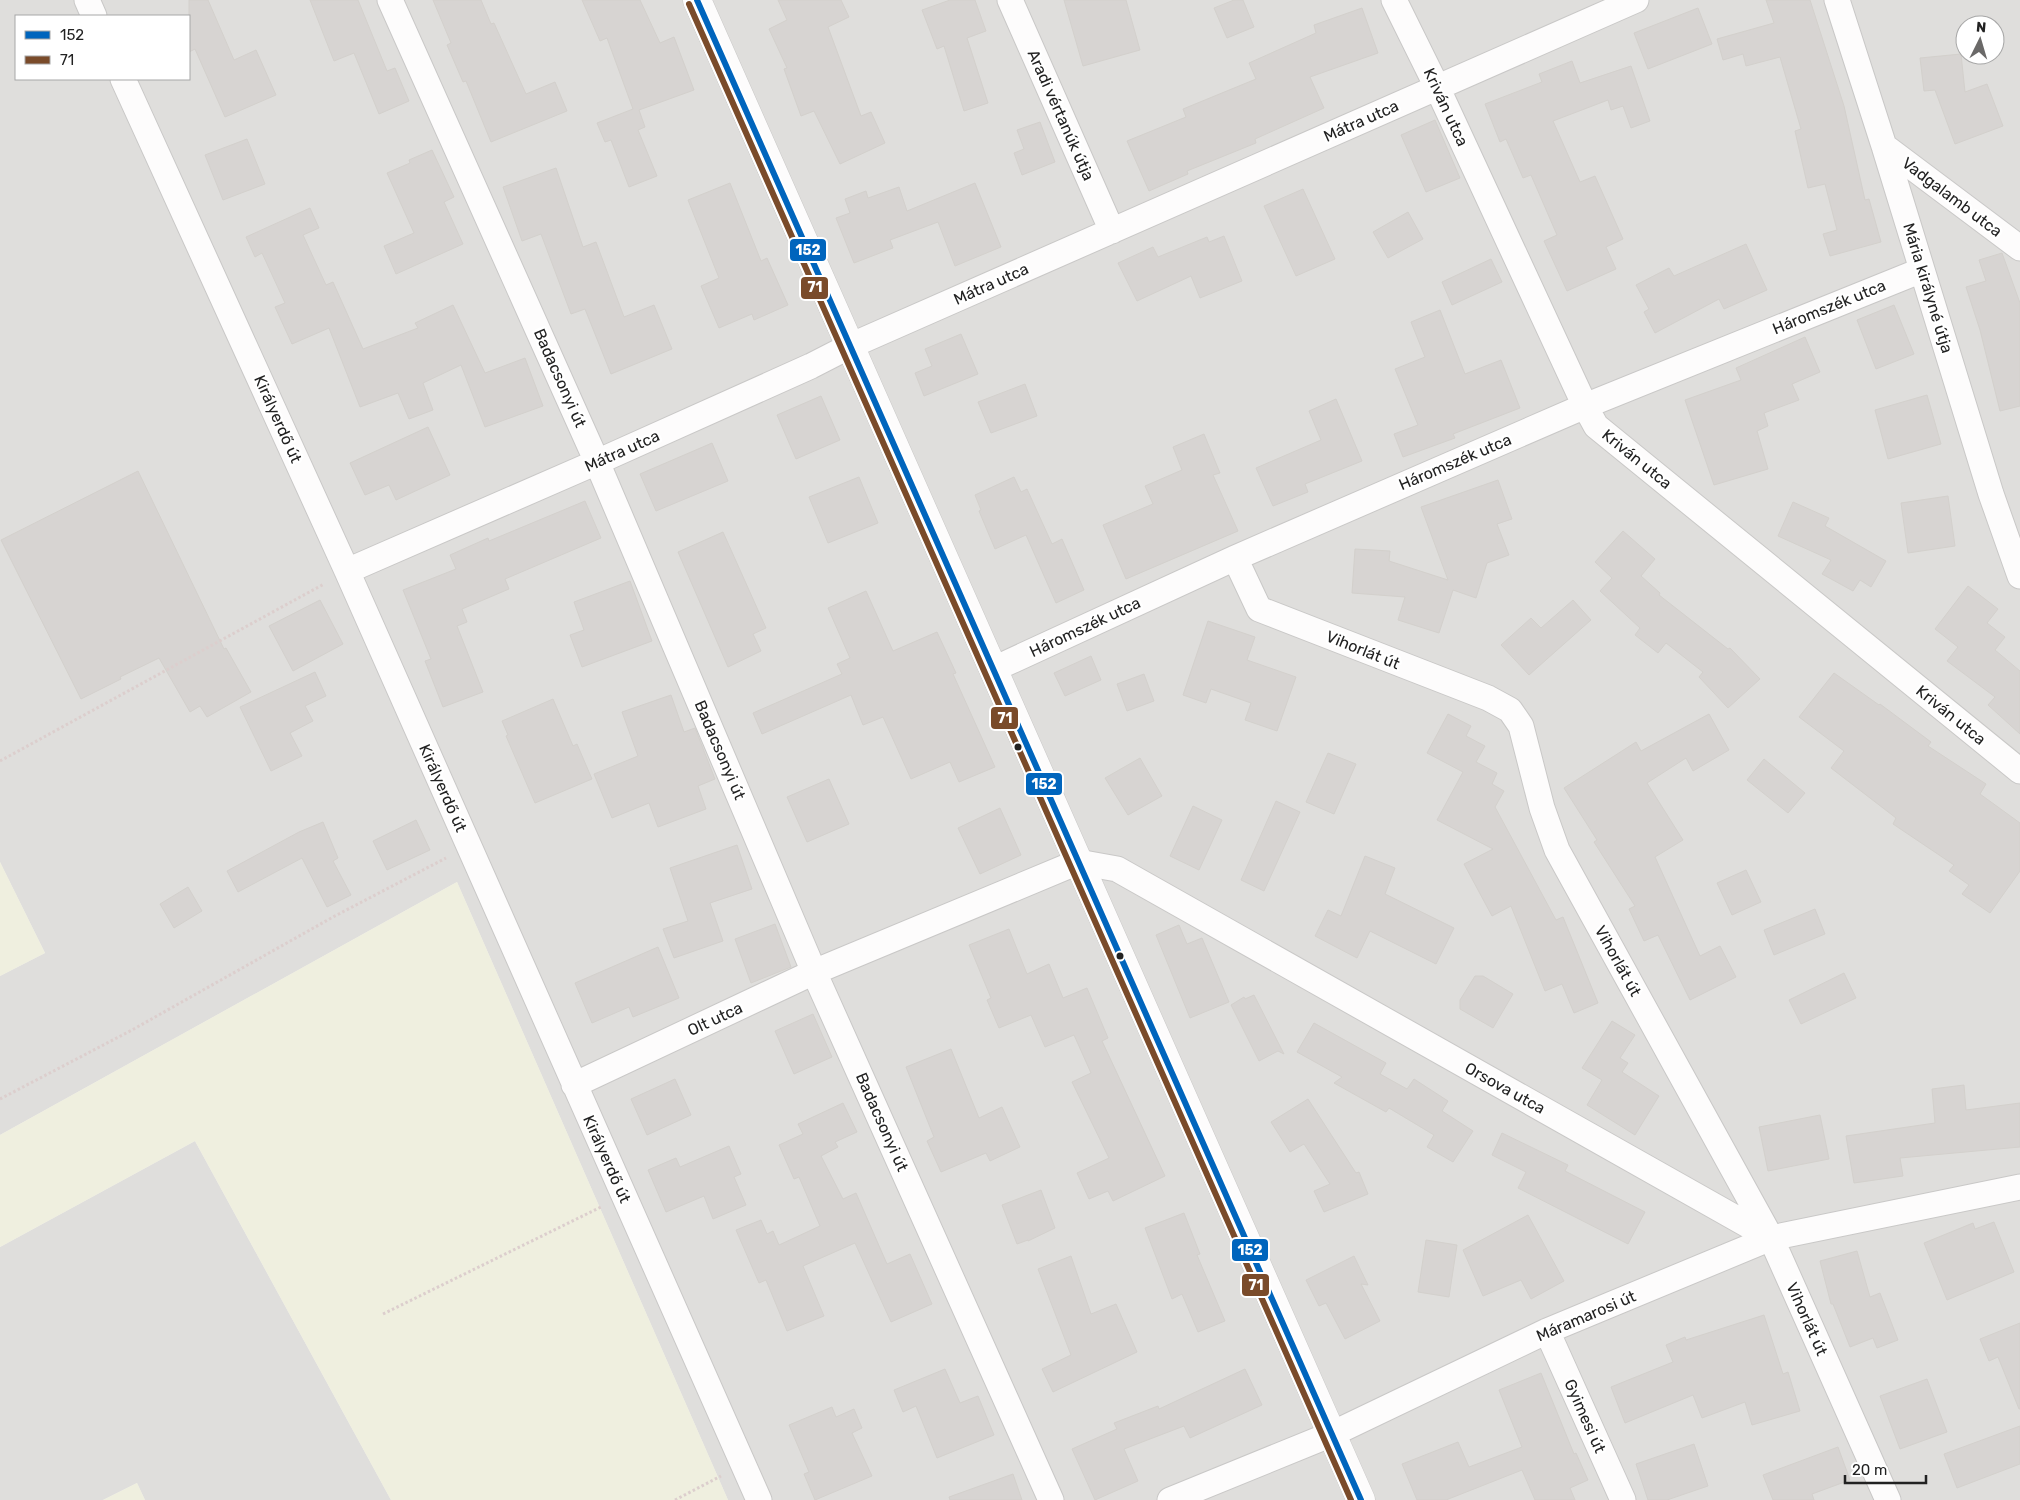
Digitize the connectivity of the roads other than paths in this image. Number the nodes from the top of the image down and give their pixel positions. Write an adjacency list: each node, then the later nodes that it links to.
1 (87, 0): 8 (street)
2 (390, 0): 17 (street, Badacsonyi út)
3 (697, 0): 15 (street)
4 (1010, 0): 12 (street, Aradi vértanúk útja)
5 (1394, 0): 10 (street, Kriván utca)
6 (1636, 0): 10 (street, Mátra utca)
7 (1836, 0): 11 (street, Mária királyné útja)
8 (94, 15)
9 (122, 80): 19 (street, Királyerdő út)
10 (1437, 87): 12 (street, Mátra utca); 16 (street, Kriván utca)
11 (1884, 146): 13 (street, Vadgalamb utca); 14 (street, Mária királyné útja)
12 (1112, 231): 15 (street, Mátra utca)
13 (2020, 248)
14 (1922, 270): 16 (street, Háromszék utca); 20 (street, Mária királyné útja)
15 (850, 346): 17 (street, Mátra utca); 21 (street)
16 (1585, 406): 18 (street, Háromszék utca); 22 (street, Kriván utca)
17 (597, 462): 19 (street, Mátra utca); 24 (street, Badacsonyi út)
18 (1235, 558): 21 (street, Háromszék utca); 27 (street, Vihorlát út)
19 (347, 571): 25 (street, Királyerdő út)
20 (2020, 576)
21 (994, 669): 23 (street)
22 (2020, 771)
23 (1078, 862): 24 (street, Olt utca); 27 (street, Orsova utca); 29 (street)
24 (814, 972): 25 (street, Olt utca); 31 (street, Badacsonyi út)
25 (574, 1085): 30 (street, Királyerdő út)
26 (2018, 1192): 27 (street, Máramarosi út)
27 (1771, 1238): 28 (street, Máramarosi út); 35 (street, Vihorlát út)
28 (1547, 1331): 29 (street, Máramarosi út); 34 (street, Gyimesi út)
29 (1332, 1434): 32 (street, Máramarosi út); 33 (street)
30 (759, 1500)
31 (1051, 1500)
32 (1170, 1500)
33 (1361, 1500)
34 (1623, 1500)
35 (1888, 1500)

